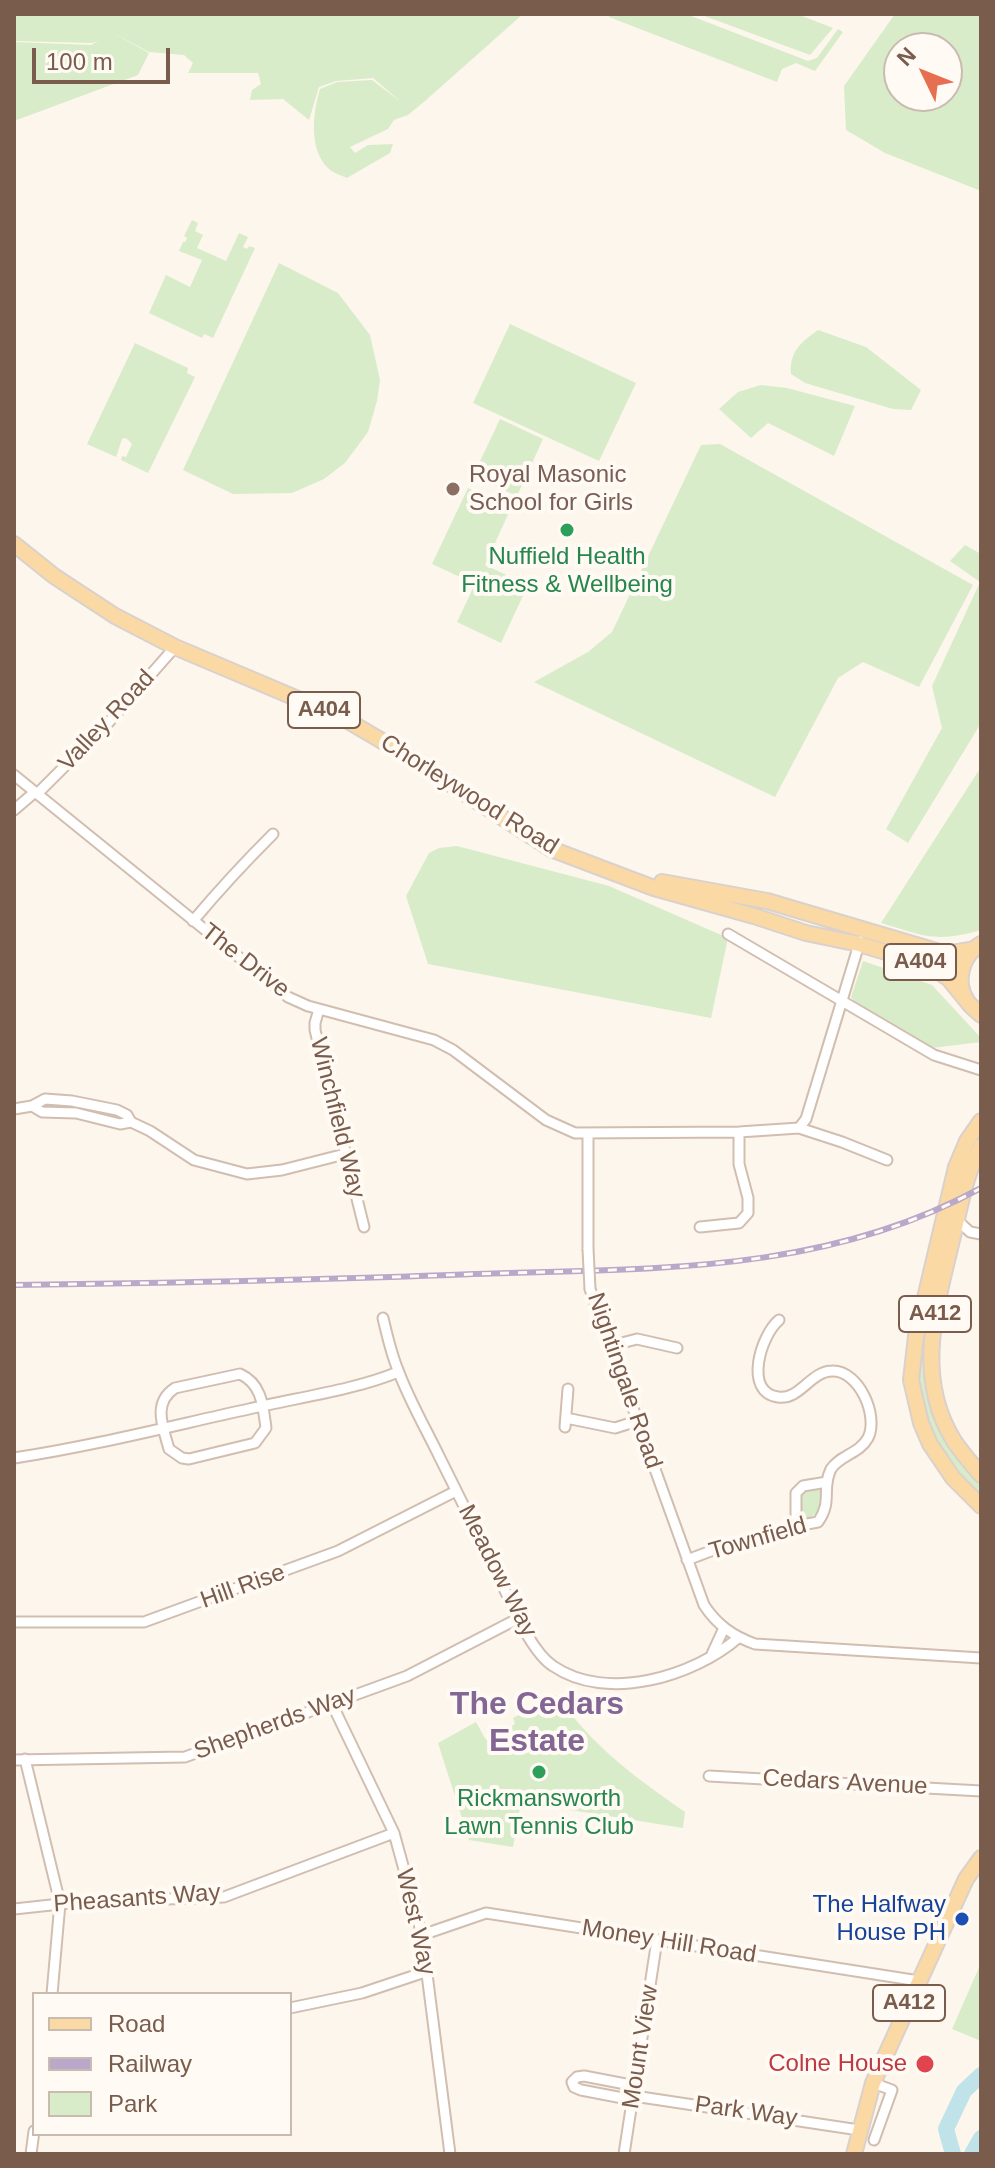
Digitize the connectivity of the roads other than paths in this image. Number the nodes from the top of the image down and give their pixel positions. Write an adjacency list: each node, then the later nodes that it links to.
1 (14, 544): 2 (main road, Chorleywood Road / A404)
2 (175, 647): 4 (street, Valley Road); 9 (main road, Chorleywood Road / A404)
3 (14, 775): 4 (street, The Drive)
4 (36, 793): 5 (street, Valley Road); 7 (street, The Drive)
5 (14, 810)
6 (273, 834): 7 (street)
7 (193, 921): 13 (street, The Drive)
8 (728, 934): 11 (street)
9 (861, 936): 10 (main road, A404); 11 (street); 12 (main road, A404)
10 (976, 947): 12 (main road)
11 (841, 1001): 15 (street); 18 (street)
12 (967, 1001): 14 (main road)
13 (319, 1009): 20 (street, The Drive); 22 (street, Winchfield Way)
14 (981, 1015)
15 (981, 1070)
16 (14, 1109): 22 (street)
17 (981, 1121): 41 (main road, A412)
18 (799, 1128): 19 (street); 23 (street)
19 (739, 1132): 20 (street); 26 (street)
20 (588, 1134): 30 (street, Nightingale Road, bridge)
21 (981, 1146): 24 (main road, A412)
22 (345, 1154): 25 (street, Winchfield Way)
23 (887, 1160)
24 (957, 1220): 27 (street); 38 (main road, A412)
25 (364, 1227)
26 (700, 1227)
27 (981, 1234)
28 (383, 1318): 32 (street, Meadow Way)
29 (779, 1320): 39 (street)
30 (610, 1346): 31 (street); 35 (street, Nightingale Road)
31 (677, 1348)
32 (398, 1372): 34 (street); 40 (street, Meadow Way)
33 (568, 1389): 35 (street)
34 (263, 1406): 36 (street); 36 (street); 36 (street)
35 (637, 1421): 43 (street, Nightingale Road)
36 (163, 1428): 37 (street)
37 (14, 1458)
38 (981, 1475)
39 (827, 1482): 42 (street, Townfield); 42 (street)
40 (456, 1491): 44 (street, Meadow Way); 45 (street, Hill Rise)
41 (981, 1506)
42 (796, 1526): 43 (street, Townfield)
43 (687, 1560): 46 (street, Nightingale Road)
44 (519, 1618): 48 (street, Meadow Way); 50 (street, Shepherds Way)
45 (14, 1622)
46 (724, 1628): 47 (street, Nightingale Road); 48 (street)
47 (738, 1638): 48 (street, Meadow Way); 49 (street, Nightingale Road)
48 (712, 1654)
49 (981, 1658)
50 (332, 1704): 51 (street, Shepherds Way); 54 (street, West Way)
51 (19, 1760): 56 (street)
52 (709, 1776): 53 (street, Cedars Avenue)
53 (981, 1791)
54 (394, 1833): 56 (street, Pheasants Way); 58 (street, West Way)
55 (981, 1858): 61 (main road, A412)
56 (60, 1903): 57 (street, Pheasants Way); 62 (street)
57 (14, 1909)
58 (422, 1935): 59 (street, Money Hill Road); 60 (street, West Way)
59 (657, 1940): 61 (street, Money Hill Road); 65 (street, Mount View)
60 (428, 1971): 63 (street); 68 (street, West Way)
61 (919, 1981): 64 (main road, A412)
62 (52, 1992)
63 (292, 2008)
64 (873, 2083): 66 (main road, A412); 67 (street)
65 (634, 2094): 65 (street); 66 (street, Park Way); 69 (street, Mount View)
66 (859, 2130): 70 (main road, A412)
67 (874, 2140)
68 (450, 2154)
69 (624, 2154)
70 (854, 2154)

